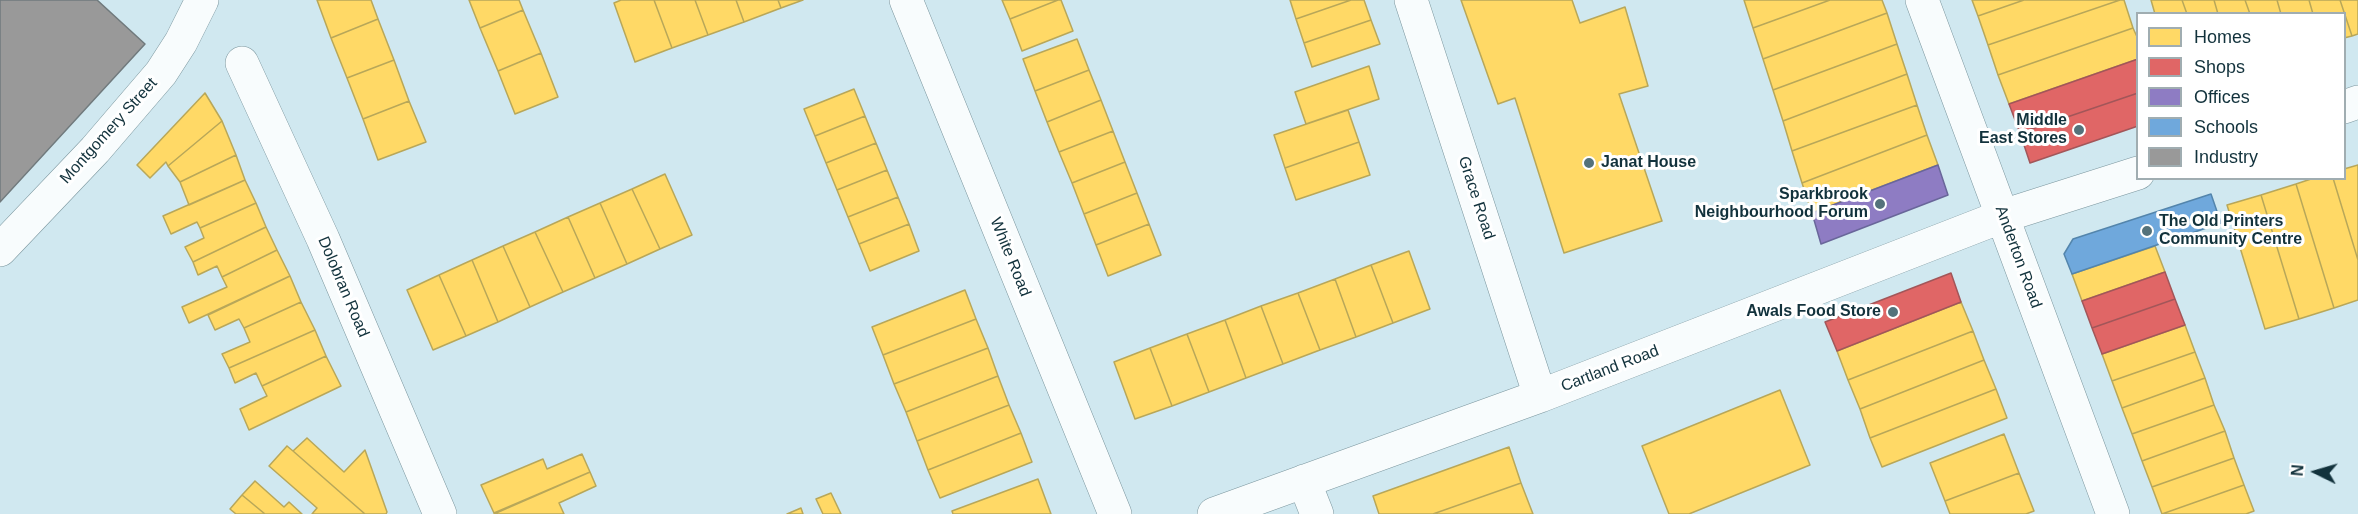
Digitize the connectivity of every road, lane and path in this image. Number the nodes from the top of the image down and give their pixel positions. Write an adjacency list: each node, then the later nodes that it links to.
1 (202, 0): 8 (street, Montgomery Street)
2 (906, 0): 12 (street, White Road)
3 (1411, 0): 9 (street, Grace Road)
4 (1922, 0): 7 (street, Anderton Road)
5 (242, 63): 11 (street, Dolobran Road)
6 (2136, 174): 7 (street, Cartland Road)
7 (2003, 216): 9 (street, Cartland Road); 15 (street, Anderton Road)
8 (0, 250)
9 (1540, 396): 10 (street, Cartland Road)
10 (1304, 481): 13 (street, Cartland Road); 14 (street)
11 (440, 514)
12 (1115, 514)
13 (1214, 514)
14 (1317, 514)
15 (2113, 514)

